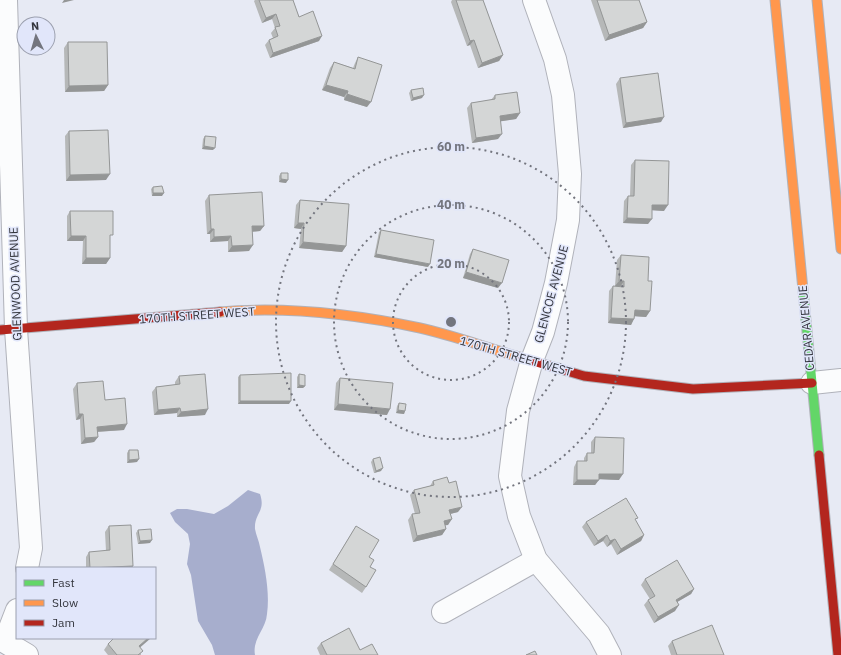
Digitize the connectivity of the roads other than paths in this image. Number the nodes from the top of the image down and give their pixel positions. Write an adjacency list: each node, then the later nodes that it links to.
1 (6, 0): 6 (street, GLENWOOD AVENUE)
2 (534, 0): 7 (street, GLENCOE AVENUE)
3 (775, 0): 9 (main road, CEDAR AVENUE)
4 (817, 0): 5 (main road)
5 (841, 249)
6 (8, 330): 7 (main road, 170TH STREET WEST); 11 (street, GLENWOOD AVENUE)
7 (532, 360): 9 (main road, 170TH STREET WEST); 10 (street, GLENCOE AVENUE)
8 (841, 380): 9 (street, 170TH STREET WEST)
9 (812, 383): 17 (main road, CEDAR AVENUE)
10 (536, 560): 13 (street); 16 (street, GLENCOE AVENUE)
11 (27, 567)
12 (16, 612): 14 (street)
13 (443, 612)
14 (2, 640): 15 (street)
15 (27, 655)
16 (610, 655)
17 (838, 655)

